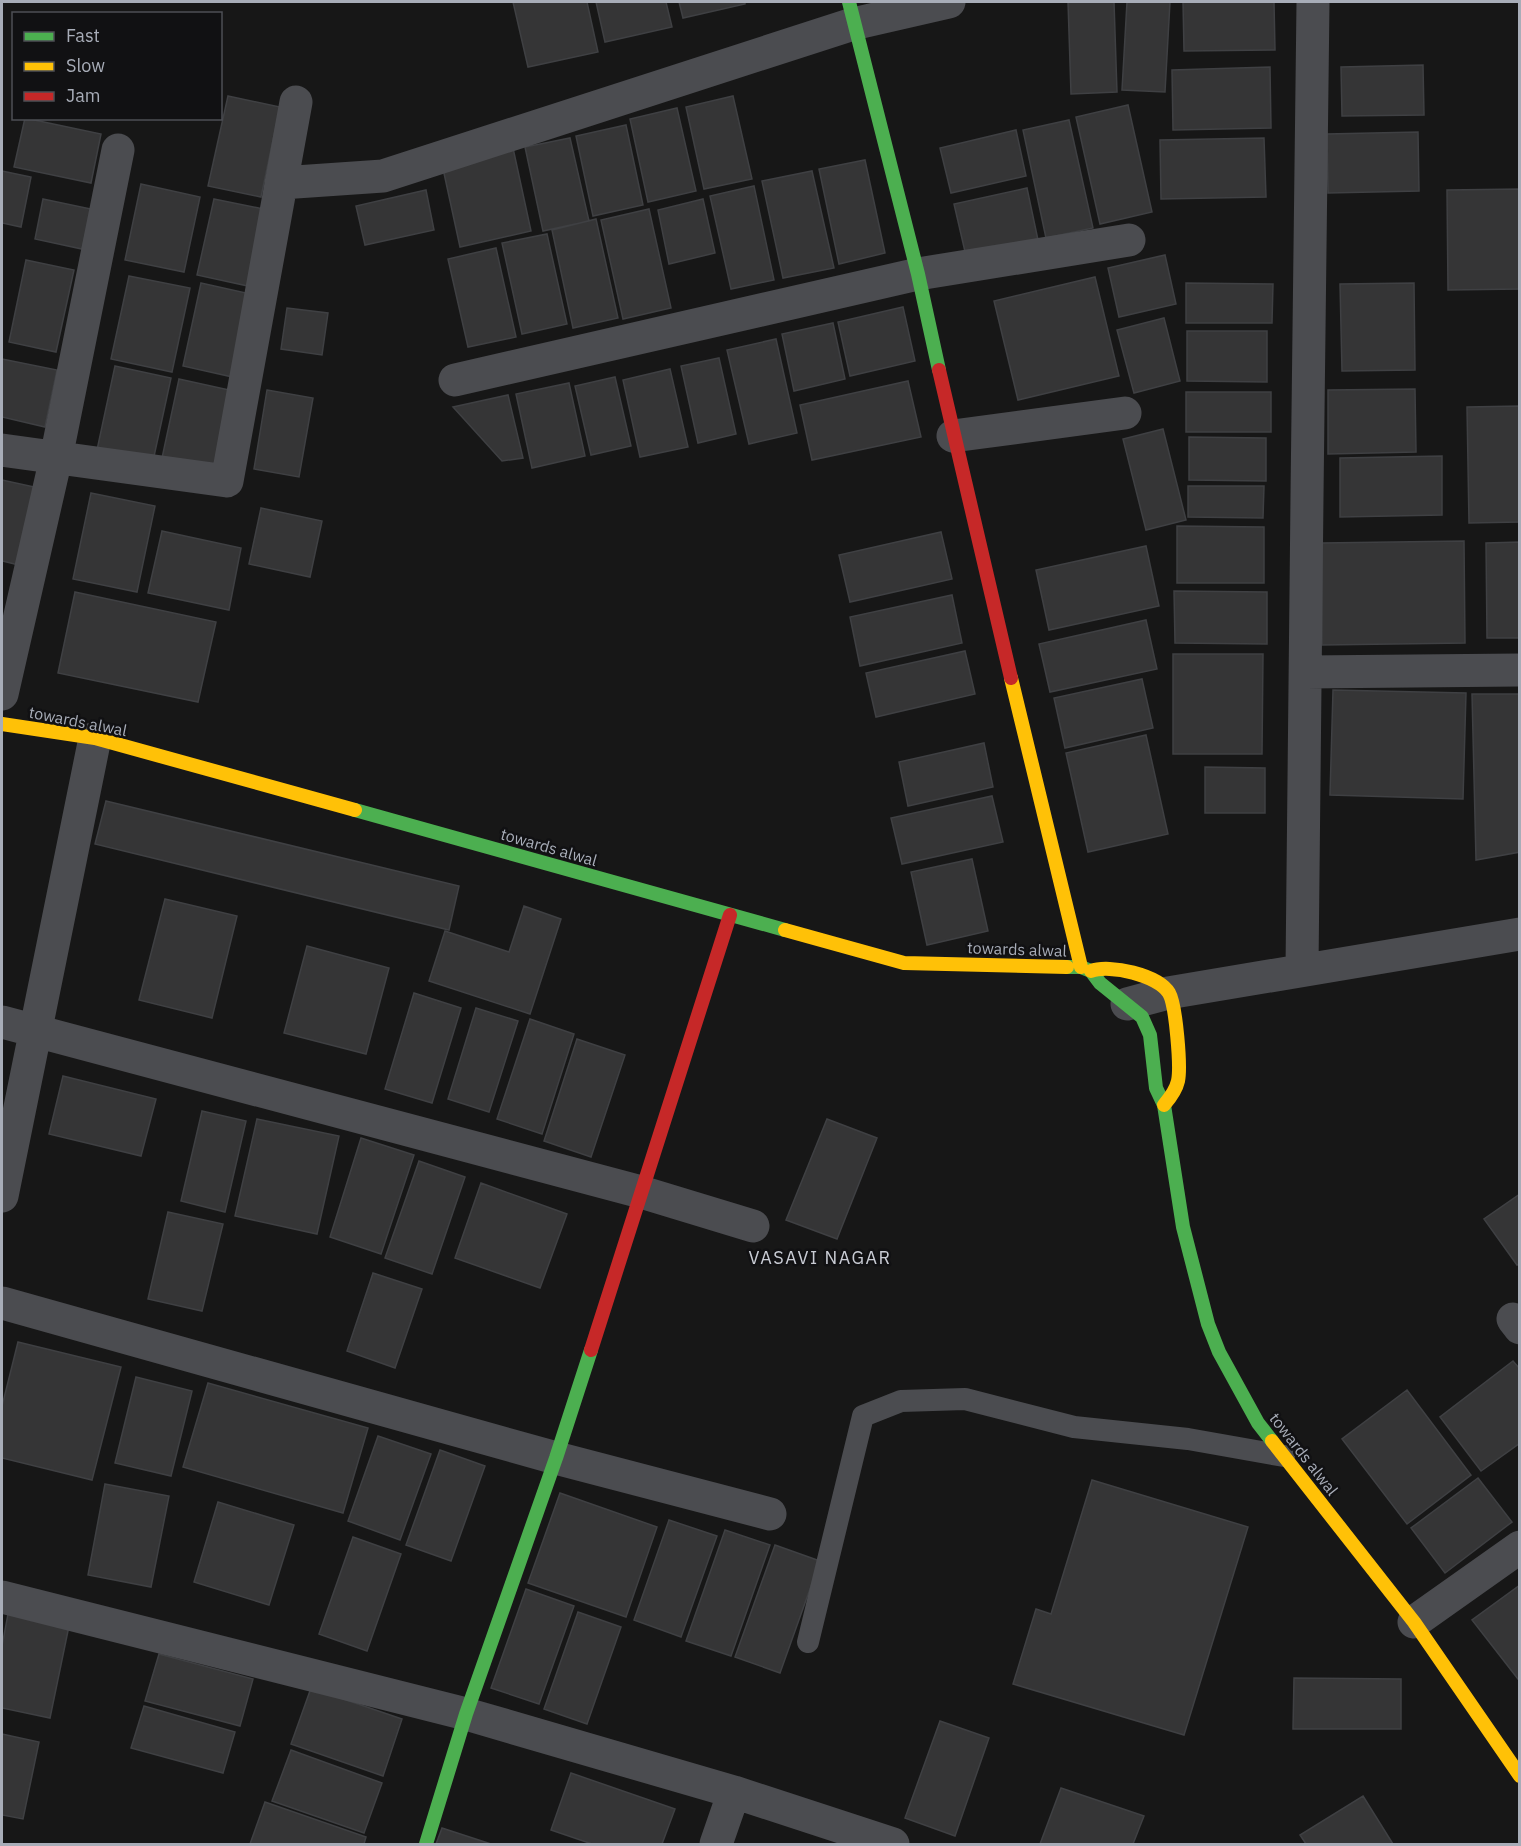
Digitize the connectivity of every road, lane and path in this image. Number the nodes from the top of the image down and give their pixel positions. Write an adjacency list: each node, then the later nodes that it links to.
1 (948, 2): 3 (street)
2 (1313, 2): 15 (street)
3 (851, 13): 6 (street); 8 (main road)
4 (296, 102): 6 (street)
5 (118, 150): 13 (street)
6 (281, 183): 13 (street)
7 (1129, 240): 8 (street)
8 (918, 274): 9 (street); 11 (main road)
9 (455, 380)
10 (1125, 413): 11 (street)
11 (953, 436): 21 (main road)
12 (2, 450): 13 (street)
13 (56, 458): 16 (street)
14 (1520, 670): 15 (street)
15 (1306, 672): 22 (street)
16 (2, 694)
17 (2, 724): 18 (main road, towards alwal)
18 (95, 738): 19 (main road, towards alwal); 26 (street)
19 (730, 915): 21 (main road, towards alwal); 28 (main road)
20 (1520, 934): 22 (street)
21 (1086, 969): 23 (main road, towards alwal); 24 (main road, towards alwal)
22 (1302, 969): 23 (street)
23 (1168, 993): 24 (street); 27 (main road)
24 (1127, 1004): 27 (main road, towards alwal)
25 (2, 1022): 26 (street)
26 (36, 1031): 28 (street); 29 (street)
27 (1164, 1105): 32 (main road, towards alwal)
28 (641, 1192): 30 (street); 33 (main road)
29 (2, 1196)
30 (753, 1226)
31 (2, 1303): 33 (street)
32 (1284, 1456): 37 (main road, towards alwal); 38 (lane)
33 (556, 1458): 34 (street); 39 (main road)
34 (770, 1514)
35 (1520, 1547): 37 (street)
36 (2, 1597): 39 (street)
37 (1414, 1622): 40 (main road, towards alwal)
38 (808, 1642)
39 (466, 1714): 41 (street); 42 (main road)
40 (1520, 1776)
41 (734, 1792): 43 (street); 44 (street)
42 (426, 1845)
43 (716, 1845)
44 (893, 1845)

